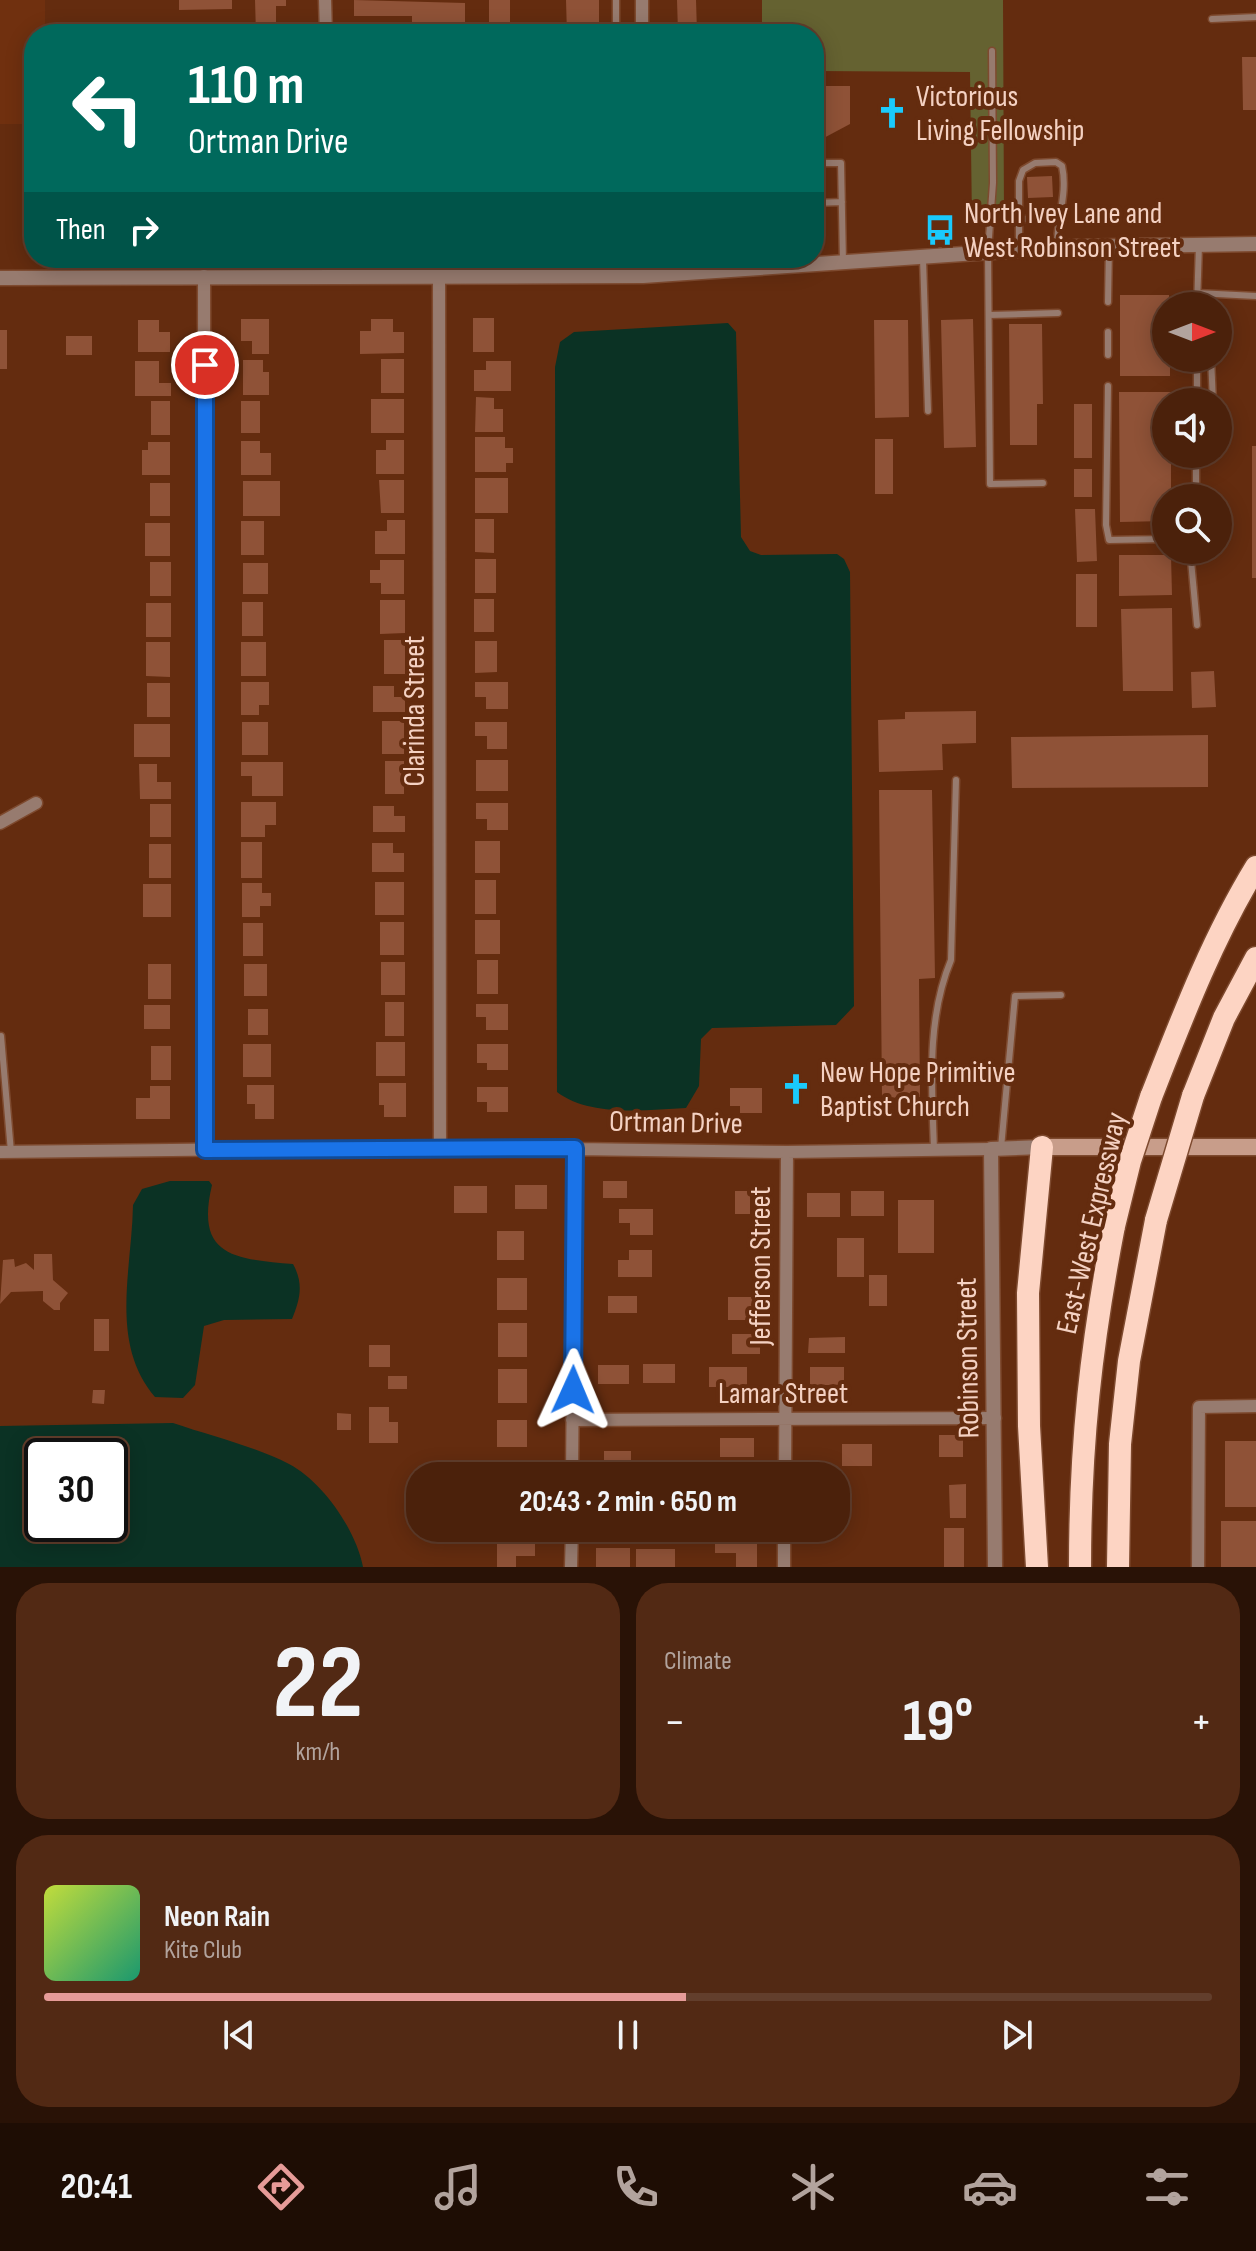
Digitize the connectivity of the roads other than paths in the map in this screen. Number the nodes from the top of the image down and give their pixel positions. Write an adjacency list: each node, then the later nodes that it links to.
1 (325, 0): 6 (street)
2 (616, 0): 7 (lane)
3 (642, 0): 8 (street)
4 (1256, 17): 5 (lane)
5 (1212, 19)
6 (326, 24)
7 (616, 24)
8 (642, 24)
9 (992, 51): 20 (lane)
10 (824, 163): 11 (lane)
11 (842, 202): 12 (lane); 22 (lane)
12 (824, 203)
13 (1057, 218): 14 (lane); 14 (lane); 18 (lane)
14 (1022, 219): 19 (lane)
15 (1256, 244): 16 (street)
16 (1199, 245): 17 (street); 32 (lane)
17 (1109, 246): 18 (street); 35 (lane)
18 (1058, 247): 19 (street)
19 (1019, 250): 20 (street)
20 (988, 251): 21 (street); 37 (lane)
21 (923, 256): 22 (street); 41 (lane)
22 (843, 262): 23 (street)
23 (824, 263)
24 (328, 268): 27 (street)
25 (643, 268): 30 (street)
26 (757, 268): 30 (street)
27 (328, 275): 28 (street); 29 (street)
28 (439, 275): 30 (street); 53 (street, Clarinda Street)
29 (204, 276): 31 (street); 58 (street)
30 (643, 276)
31 (0, 278)
32 (1197, 292)
33 (1232, 295): 34 (lane)
34 (1256, 296)
35 (1108, 302)
36 (1058, 313): 37 (lane)
37 (989, 315): 42 (lane)
38 (1108, 332): 39 (lane)
39 (1108, 355)
40 (1108, 386): 43 (lane)
41 (928, 411)
42 (1043, 483)
43 (1152, 539)
44 (1191, 564): 45 (lane)
45 (1197, 625)
46 (956, 780): 59 (lane)
47 (36, 803): 48 (street)
48 (0, 823)
49 (1256, 867): 74 (highway, East-West Expressway, bridge)
50 (1256, 958): 75 (highway, bridge)
51 (1061, 995): 57 (lane)
52 (1, 1036): 60 (lane)
53 (440, 1147): 56 (street, Ortman Drive); 58 (street, Ortman Drive)
54 (1042, 1147): 55 (main road, Ortman Drive); 57 (street, Ortman Drive); 73 (highway)
55 (1256, 1147)
56 (575, 1148): 61 (street, Ortman Drive); 65 (street)
57 (996, 1148): 59 (street, Ortman Drive); 63 (street, Robinson Street)
58 (205, 1150): 60 (street, Ortman Drive)
59 (934, 1150): 61 (street, Ortman Drive)
60 (6, 1152)
61 (787, 1152): 64 (street, Jefferson Street)
62 (1256, 1406): 76 (street)
63 (995, 1418): 64 (street, Lamar Street); 72 (street, Robinson Street)
64 (785, 1419): 65 (street, Lamar Street); 67 (street, Jefferson Street)
65 (572, 1420): 66 (street)
66 (572, 1462)
67 (785, 1462)
68 (572, 1542): 70 (street)
69 (784, 1542): 71 (street)
70 (571, 1567)
71 (784, 1567)
72 (995, 1567)
73 (1037, 1567)
74 (1080, 1567)
75 (1118, 1567)
76 (1198, 1567)

